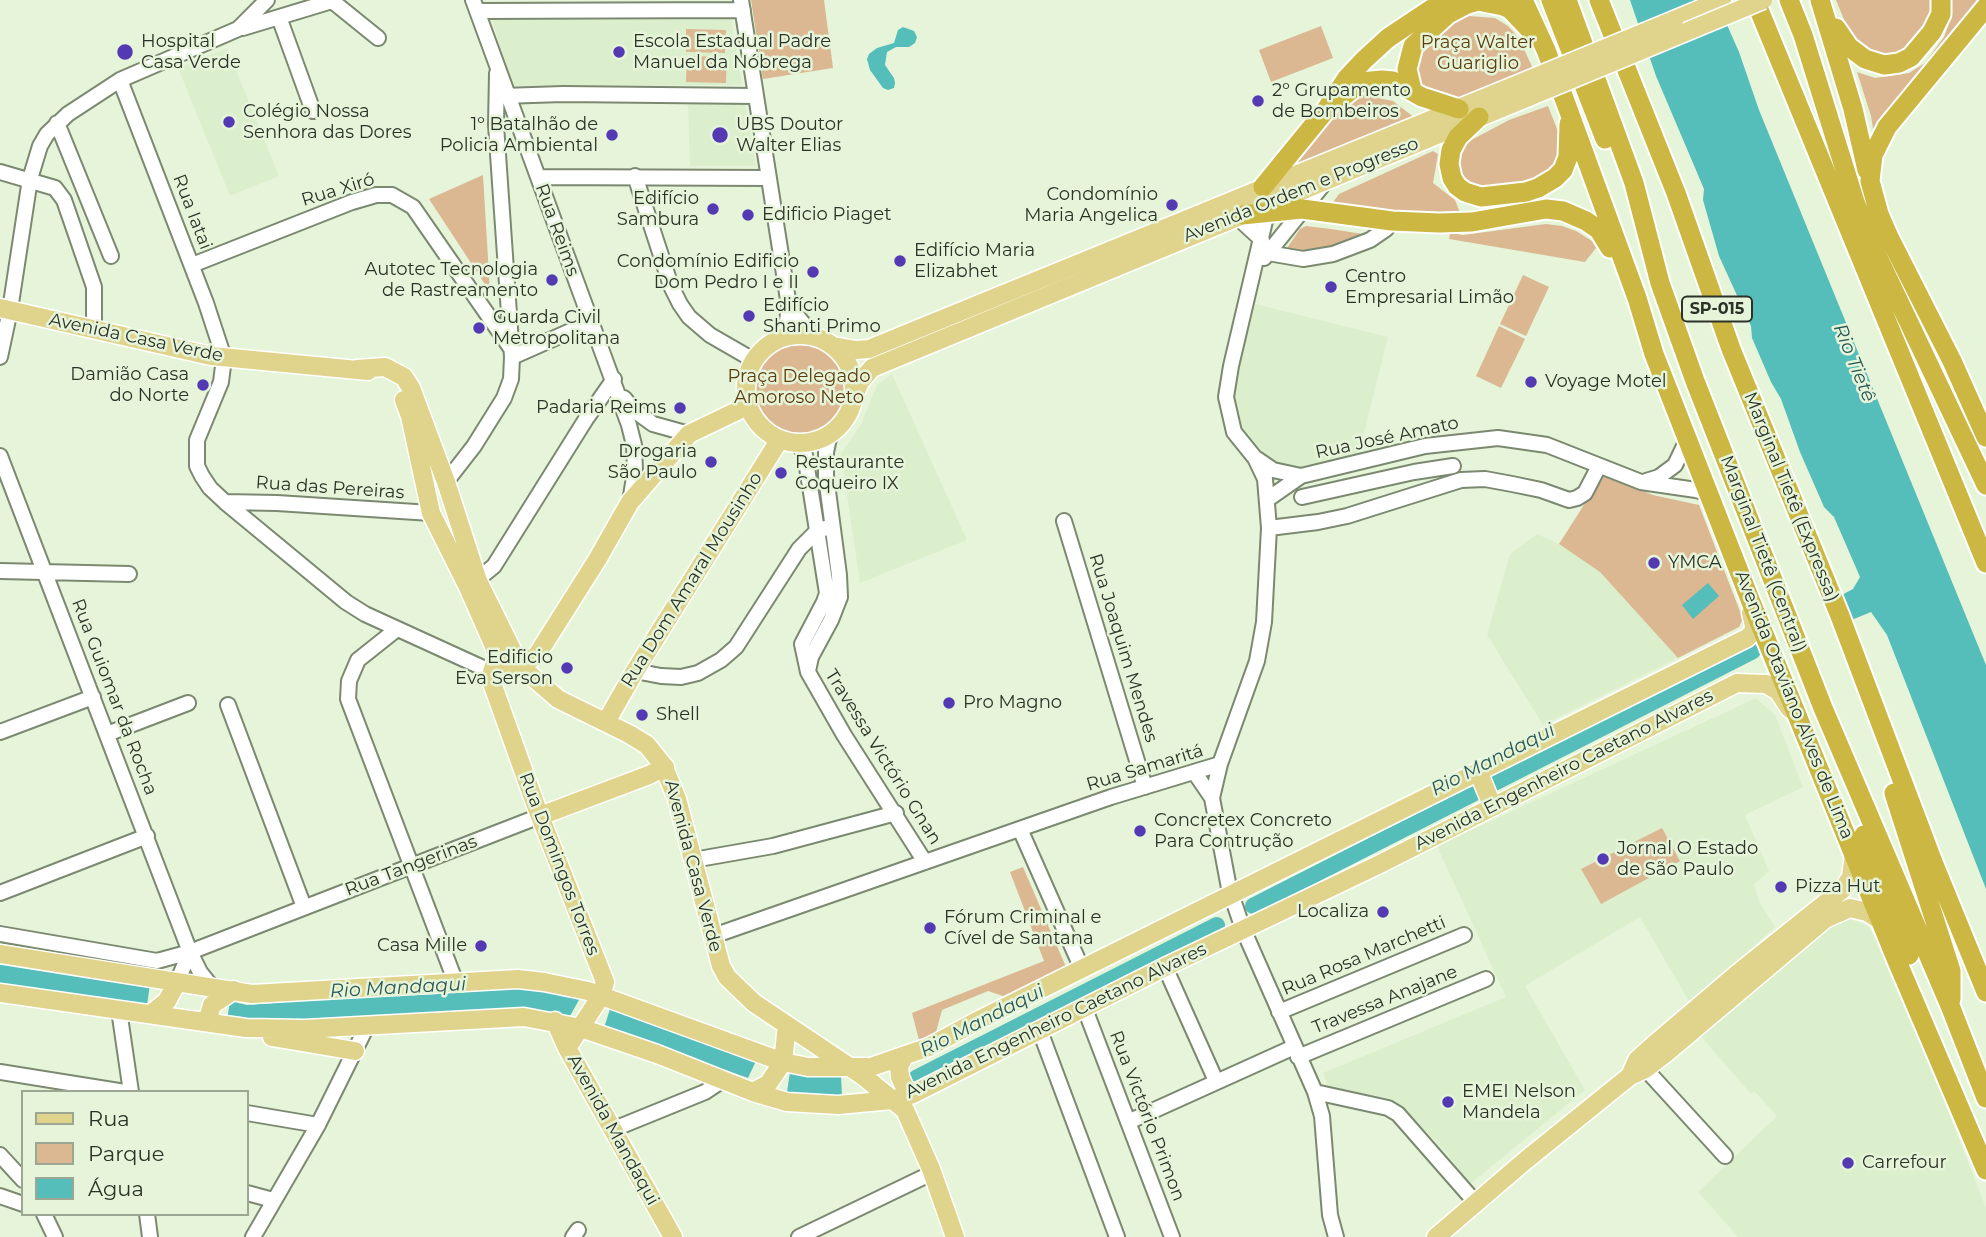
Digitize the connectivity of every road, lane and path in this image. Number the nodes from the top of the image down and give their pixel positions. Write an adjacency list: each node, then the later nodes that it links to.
1 (267, 0): 19 (street)
2 (331, 0): 18 (street); 21 (street)
3 (1445, 0): 31 (highway)
4 (1523, 0): 22 (highway, Avenida Otaviano Alves de Lima)
5 (1551, 0): 50 (highway)
6 (1566, 0): 50 (highway, Marginal Tietê (Central))
7 (1585, 0): 59 (highway, SP-015)
8 (1599, 0): 59 (highway, Marginal Tietê (Expressa) / SP-015)
9 (1722, 0): 25 (main road, Avenida Ordem e Progresso, bridge)
10 (1755, 0): 49 (highway)
11 (1763, 0): 25 (main road, Avenida Ordem e Progresso, bridge)
12 (1789, 0): 20 (highway)
13 (1941, 0): 14 (highway)
14 (1820, 2): 40 (highway)
15 (475, 5): 16 (street); 27 (street, Rua Reims)
16 (742, 5): 26 (street)
17 (1986, 7): 40 (highway)
18 (279, 17): 19 (street); 30 (street)
19 (238, 29): 23 (street)
20 (1803, 35): 43 (highway); 84 (highway)
21 (378, 38)
22 (1546, 50): 24 (highway); 29 (highway, Avenida Otaviano Alves de Lima)
23 (120, 80): 33 (street); 48 (street, Rua Iatai)
24 (1412, 90): 28 (highway); 31 (highway)
25 (1526, 90): 28 (main road, Avenida Ordem e Progresso); 32 (main road, Avenida Ordem e Progresso)
26 (756, 96): 27 (street); 37 (street)
27 (502, 97): 36 (street, Rua Reims); 60 (street)
28 (1459, 109): 41 (main road, Avenida Ordem e Progresso)
29 (1568, 109): 32 (highway); 51 (highway, Avenida Otaviano Alves de Lima)
30 (313, 111)
31 (1325, 111): 41 (highway)
32 (1479, 117): 38 (main road, Avenida Ordem e Progresso)
33 (57, 123): 39 (street); 47 (street)
34 (0, 172): 39 (street)
35 (635, 176): 36 (street); 37 (street); 63 (street)
36 (538, 177): 54 (street, Rua Reims)
37 (769, 178): 52 (street)
38 (1328, 178): 41 (main road, Avenida Ordem e Progresso); 42 (street, Rua Samaritá)
39 (30, 180): 53 (street); 55 (street)
40 (1870, 181): 43 (highway)
41 (1267, 200): 42 (highway); 44 (highway); 46 (street, Rua Samaritá); 58 (main road, Avenida Ordem e Progresso)
42 (1302, 209): 45 (highway); 46 (street, Rua Samaritá)
43 (1879, 214): 71 (highway)
44 (1240, 216): 46 (street); 66 (main road, Avenida Ordem e Progresso)
45 (1392, 221): 46 (street); 51 (highway)
46 (1269, 245): 77 (street, Rua Samaritá)
47 (111, 257)
48 (192, 265): 60 (street, Rua Xiró); 62 (street, Rua Iatai)
49 (1865, 271): 84 (highway); 96 (highway)
50 (1660, 283): 111 (highway, Marginal Tietê (Central))
51 (1637, 298): 72 (highway, Avenida Otaviano Alves de Lima)
52 (789, 306): 56 (street); 57 (street)
53 (5, 309): 55 (main road, Avenida Casa Verde); 61 (street)
54 (591, 322): 60 (street); 65 (street, Rua Reims)
55 (94, 330): 62 (main road, Avenida Casa Verde)
56 (785, 337): 57 (main road); 63 (main road)
57 (814, 337): 58 (main road)
58 (833, 346): 66 (main road)
59 (1731, 349): 104 (highway, Marginal Tietê (Expressa) / SP-015)
60 (512, 352): 82 (street)
61 (0, 358)
62 (223, 358): 64 (main road, Avenida Casa Verde); 89 (street)
63 (755, 360): 67 (main road)
64 (356, 369): 82 (main road, Avenida Casa Verde); 91 (main road, Avenida Casa Verde)
65 (615, 382): 68 (street); 74 (street, Rua Reims); 100 (street)
66 (854, 396): 70 (main road)
67 (749, 403): 69 (main road); 73 (main road)
68 (653, 424): 69 (street); 74 (street)
69 (689, 434): 90 (main road, Rua Reims)
70 (830, 434): 73 (main road); 93 (street)
71 (1986, 438)
72 (1688, 440): 83 (street); 86 (highway, Avenida Otaviano Alves de Lima)
73 (789, 441): 95 (street); 105 (main road, Rua Dom Amaral Mousinho)
74 (634, 445): 90 (street, Rua Reims)
75 (1412, 449): 79 (street, Rua José Amato); 80 (street); 81 (street, Rua José Amato)
76 (0, 456): 98 (street, Rua Guiomar da Rocha)
77 (1255, 458): 81 (street, Rua José Amato); 88 (street, Rua Samaritá)
78 (1453, 466): 80 (street)
79 (1599, 466): 83 (street, Rua José Amato); 85 (street)
80 (1414, 472): 85 (street); 87 (street)
81 (1301, 476): 88 (street, Rua José Amato)
82 (446, 482): 100 (main road, Avenida Casa Verde)
83 (1641, 482): 86 (street, Rua José Amato)
84 (1986, 487)
85 (1415, 494): 94 (street)
86 (1709, 494): 101 (highway, Avenida Otaviano Alves de Lima)
87 (1303, 498)
88 (1268, 499): 94 (street, Rua Samaritá)
89 (225, 502): 91 (street, Rua das Pereiras); 102 (street)
90 (630, 502): 103 (main road, Rua Reims)
91 (431, 513): 100 (main road, Avenida Casa Verde)
92 (1064, 521): 120 (street, Rua Joaquim Mendes)
93 (832, 526): 95 (street); 107 (street)
94 (1269, 528): 116 (street, Rua Samaritá)
95 (817, 531): 105 (street); 107 (street)
96 (1986, 563)
97 (0, 571): 98 (street)
98 (45, 573): 99 (street); 108 (street, Rua Guiomar da Rocha)
99 (129, 574)
100 (473, 584): 103 (main road, Avenida Casa Verde); 106 (main road, Avenida Casa Verde)
101 (1751, 602): 112 (highway, Avenida Otaviano Alves de Lima); 118 (main road, Avenida Engenheiro Caetano Alvares)
102 (397, 629): 106 (street); 130 (street)
103 (520, 666): 106 (main road, Rua Reims); 113 (main road, Avenida Casa Verde)
104 (1861, 668): 153 (highway, Marginal Tietê (Expressa) / SP-015); 158 (highway)
105 (635, 671): 113 (main road, Rua Dom Amaral Mousinho)
106 (492, 672): 124 (main road, Rua Domingos Torres)
107 (808, 672): 123 (street, Travessa Victório Gnan)
108 (93, 697): 114 (street); 115 (street, Rua Guiomar da Rocha)
109 (188, 703): 115 (street)
110 (228, 705): 134 (street)
111 (1823, 708): 158 (highway, Marginal Tietê (Central)); 170 (highway)
112 (1799, 719): 122 (main road, Avenida Engenheiro Caetano Alvares); 127 (highway, Avenida Otaviano Alves de Lima)
113 (606, 722): 117 (main road, Avenida Casa Verde)
114 (0, 732)
115 (107, 734): 126 (street, Rua Guiomar da Rocha)
116 (1220, 764): 119 (street, Rua Samaritá); 121 (street)
117 (665, 767): 124 (main road, Rua Tangerinas); 128 (main road, Avenida Casa Verde)
118 (1478, 771): 122 (main road); 133 (main road, Avenida Engenheiro Caetano Alvares)
119 (1195, 773): 120 (street, Rua Samaritá); 121 (street)
120 (1145, 787): 125 (street, Rua Samaritá)
121 (1212, 798): 133 (street)
122 (1492, 805): 137 (main road, Avenida Engenheiro Caetano Alvares)
123 (896, 813): 128 (street); 129 (street, Travessa Victório Gnan)
124 (540, 817): 130 (street, Rua Tangerinas); 155 (main road, Rua Domingos Torres)
125 (1020, 829): 129 (street, Rua Samaritá); 147 (street)
126 (147, 836): 132 (street); 141 (street, Rua Guiomar da Rocha)
127 (1854, 854): 131 (main road); 136 (highway, Avenida Otaviano Alves de Lima)
128 (693, 860): 140 (main road, Avenida Casa Verde)
129 (925, 862): 140 (street, Rua Samaritá)
130 (411, 865): 134 (street, Rua Tangerinas); 150 (street)
131 (1843, 889): 135 (main road); 143 (main road)
132 (0, 893)
133 (1231, 895): 137 (street); 147 (main road, Avenida Engenheiro Caetano Alvares)
134 (304, 907): 141 (street, Rua Tangerinas)
135 (1850, 908): 136 (main road); 143 (main road)
136 (1880, 920): 145 (highway, Avenida Otaviano Alves de Lima)
137 (1243, 929): 146 (main road, Avenida Engenheiro Caetano Alvares); 160 (street)
138 (0, 934): 144 (street, Rua Tangerinas)
139 (1464, 935): 160 (street, Rua Rosa Marchetti)
140 (713, 936): 164 (main road, Avenida Casa Verde)
141 (190, 952): 144 (street, Rua Tangerinas); 149 (street); 151 (street, Rua Guiomar da Rocha)
142 (0, 954): 149 (main road, Avenida Engenheiro Caetano Alvares)
143 (1769, 960): 175 (main road); 175 (main road)
144 (157, 961): 149 (street)
145 (1898, 961): 157 (street); 170 (highway, Avenida Otaviano Alves de Lima)
146 (1165, 967): 156 (main road, Avenida Engenheiro Caetano Alvares); 179 (street)
147 (1082, 969): 173 (main road, Avenida Engenheiro Caetano Alvares)
148 (1486, 979): 172 (street, Travessa Anajane)
149 (174, 981): 151 (main road, Avenida Engenheiro Caetano Alvares); 161 (main road)
150 (456, 983): 152 (main road, Avenida Engenheiro Caetano Alvares); 155 (main road, Avenida Engenheiro Caetano Alvares)
151 (212, 987): 152 (main road, Avenida Engenheiro Caetano Alvares)
152 (233, 990): 163 (main road)
153 (1986, 992)
154 (0, 993): 159 (main road, Avenida Engenheiro Caetano Alvares)
155 (601, 996): 167 (main road); 174 (main road, Avenida Engenheiro Caetano Alvares)
156 (1085, 1009): 168 (main road, Avenida Engenheiro Caetano Alvares); 188 (street, Rua Victório Primon)
157 (1906, 1009)
158 (1951, 1009): 185 (highway, Marginal Tietê (Central))
159 (119, 1010): 161 (main road, Avenida Engenheiro Caetano Alvares); 181 (street)
160 (1279, 1012): 172 (street)
161 (151, 1014): 163 (main road, Avenida Engenheiro Caetano Alvares)
162 (555, 1021): 165 (main road, Avenida Engenheiro Caetano Alvares); 167 (main road, Avenida Engenheiro Caetano Alvares); 169 (main road, Avenida Mandaqui)
163 (213, 1023): 166 (main road, Avenida Engenheiro Caetano Alvares)
164 (787, 1025): 174 (main road); 176 (main road, Avenida Casa Verde)
165 (367, 1026): 166 (main road, Avenida Engenheiro Caetano Alvares); 171 (street)
166 (246, 1028): 171 (main road)
167 (581, 1028): 169 (main road); 178 (main road, Avenida Engenheiro Caetano Alvares)
168 (1040, 1031): 184 (main road, Avenida Engenheiro Caetano Alvares); 209 (street)
169 (567, 1048): 190 (main road, Avenida Mandaqui)
170 (1937, 1049): 193 (highway, Avenida Otaviano Alves de Lima)
171 (355, 1051): 189 (street)
172 (1296, 1052): 179 (street, Travessa Anajane); 183 (street)
173 (903, 1058): 176 (main road, Avenida Engenheiro Caetano Alvares); 184 (main road)
174 (783, 1062): 176 (main road, Avenida Engenheiro Caetano Alvares); 182 (main road)
175 (1637, 1068): 192 (street); 200 (main road)
176 (852, 1069): 186 (main road, Avenida Casa Verde)
177 (0, 1072): 180 (street)
178 (723, 1080): 182 (main road, Avenida Engenheiro Caetano Alvares); 190 (street)
179 (1216, 1081): 188 (street, Travessa Anajane)
180 (115, 1090)
181 (128, 1090)
182 (753, 1092): 186 (main road, Avenida Engenheiro Caetano Alvares)
183 (1315, 1092): 200 (street); 211 (street)
184 (913, 1094): 186 (main road, Avenida Engenheiro Caetano Alvares)
185 (1986, 1098)
186 (892, 1100): 194 (main road, Avenida Casa Verde)
187 (248, 1113): 189 (street)
188 (1128, 1122): 210 (street, Rua Victório Primon)
189 (318, 1125): 198 (street)
190 (614, 1129): 206 (main road, Avenida Mandaqui)
191 (0, 1155): 195 (street)
192 (1725, 1156)
193 (1986, 1170)
194 (932, 1173): 207 (street); 208 (main road, Avenida Casa Verde)
195 (21, 1178)
196 (248, 1193): 198 (street)
197 (0, 1196): 199 (street)
198 (273, 1200): 205 (street)
199 (21, 1203)
200 (1476, 1203): 212 (main road)
201 (45, 1216): 203 (street)
202 (147, 1216): 204 (street)
203 (55, 1237)
204 (150, 1237)
205 (253, 1237)
206 (673, 1237)
207 (799, 1237)
208 (955, 1237)
209 (1117, 1237)
210 (1172, 1237)
211 (1336, 1237)
212 (1436, 1237)

